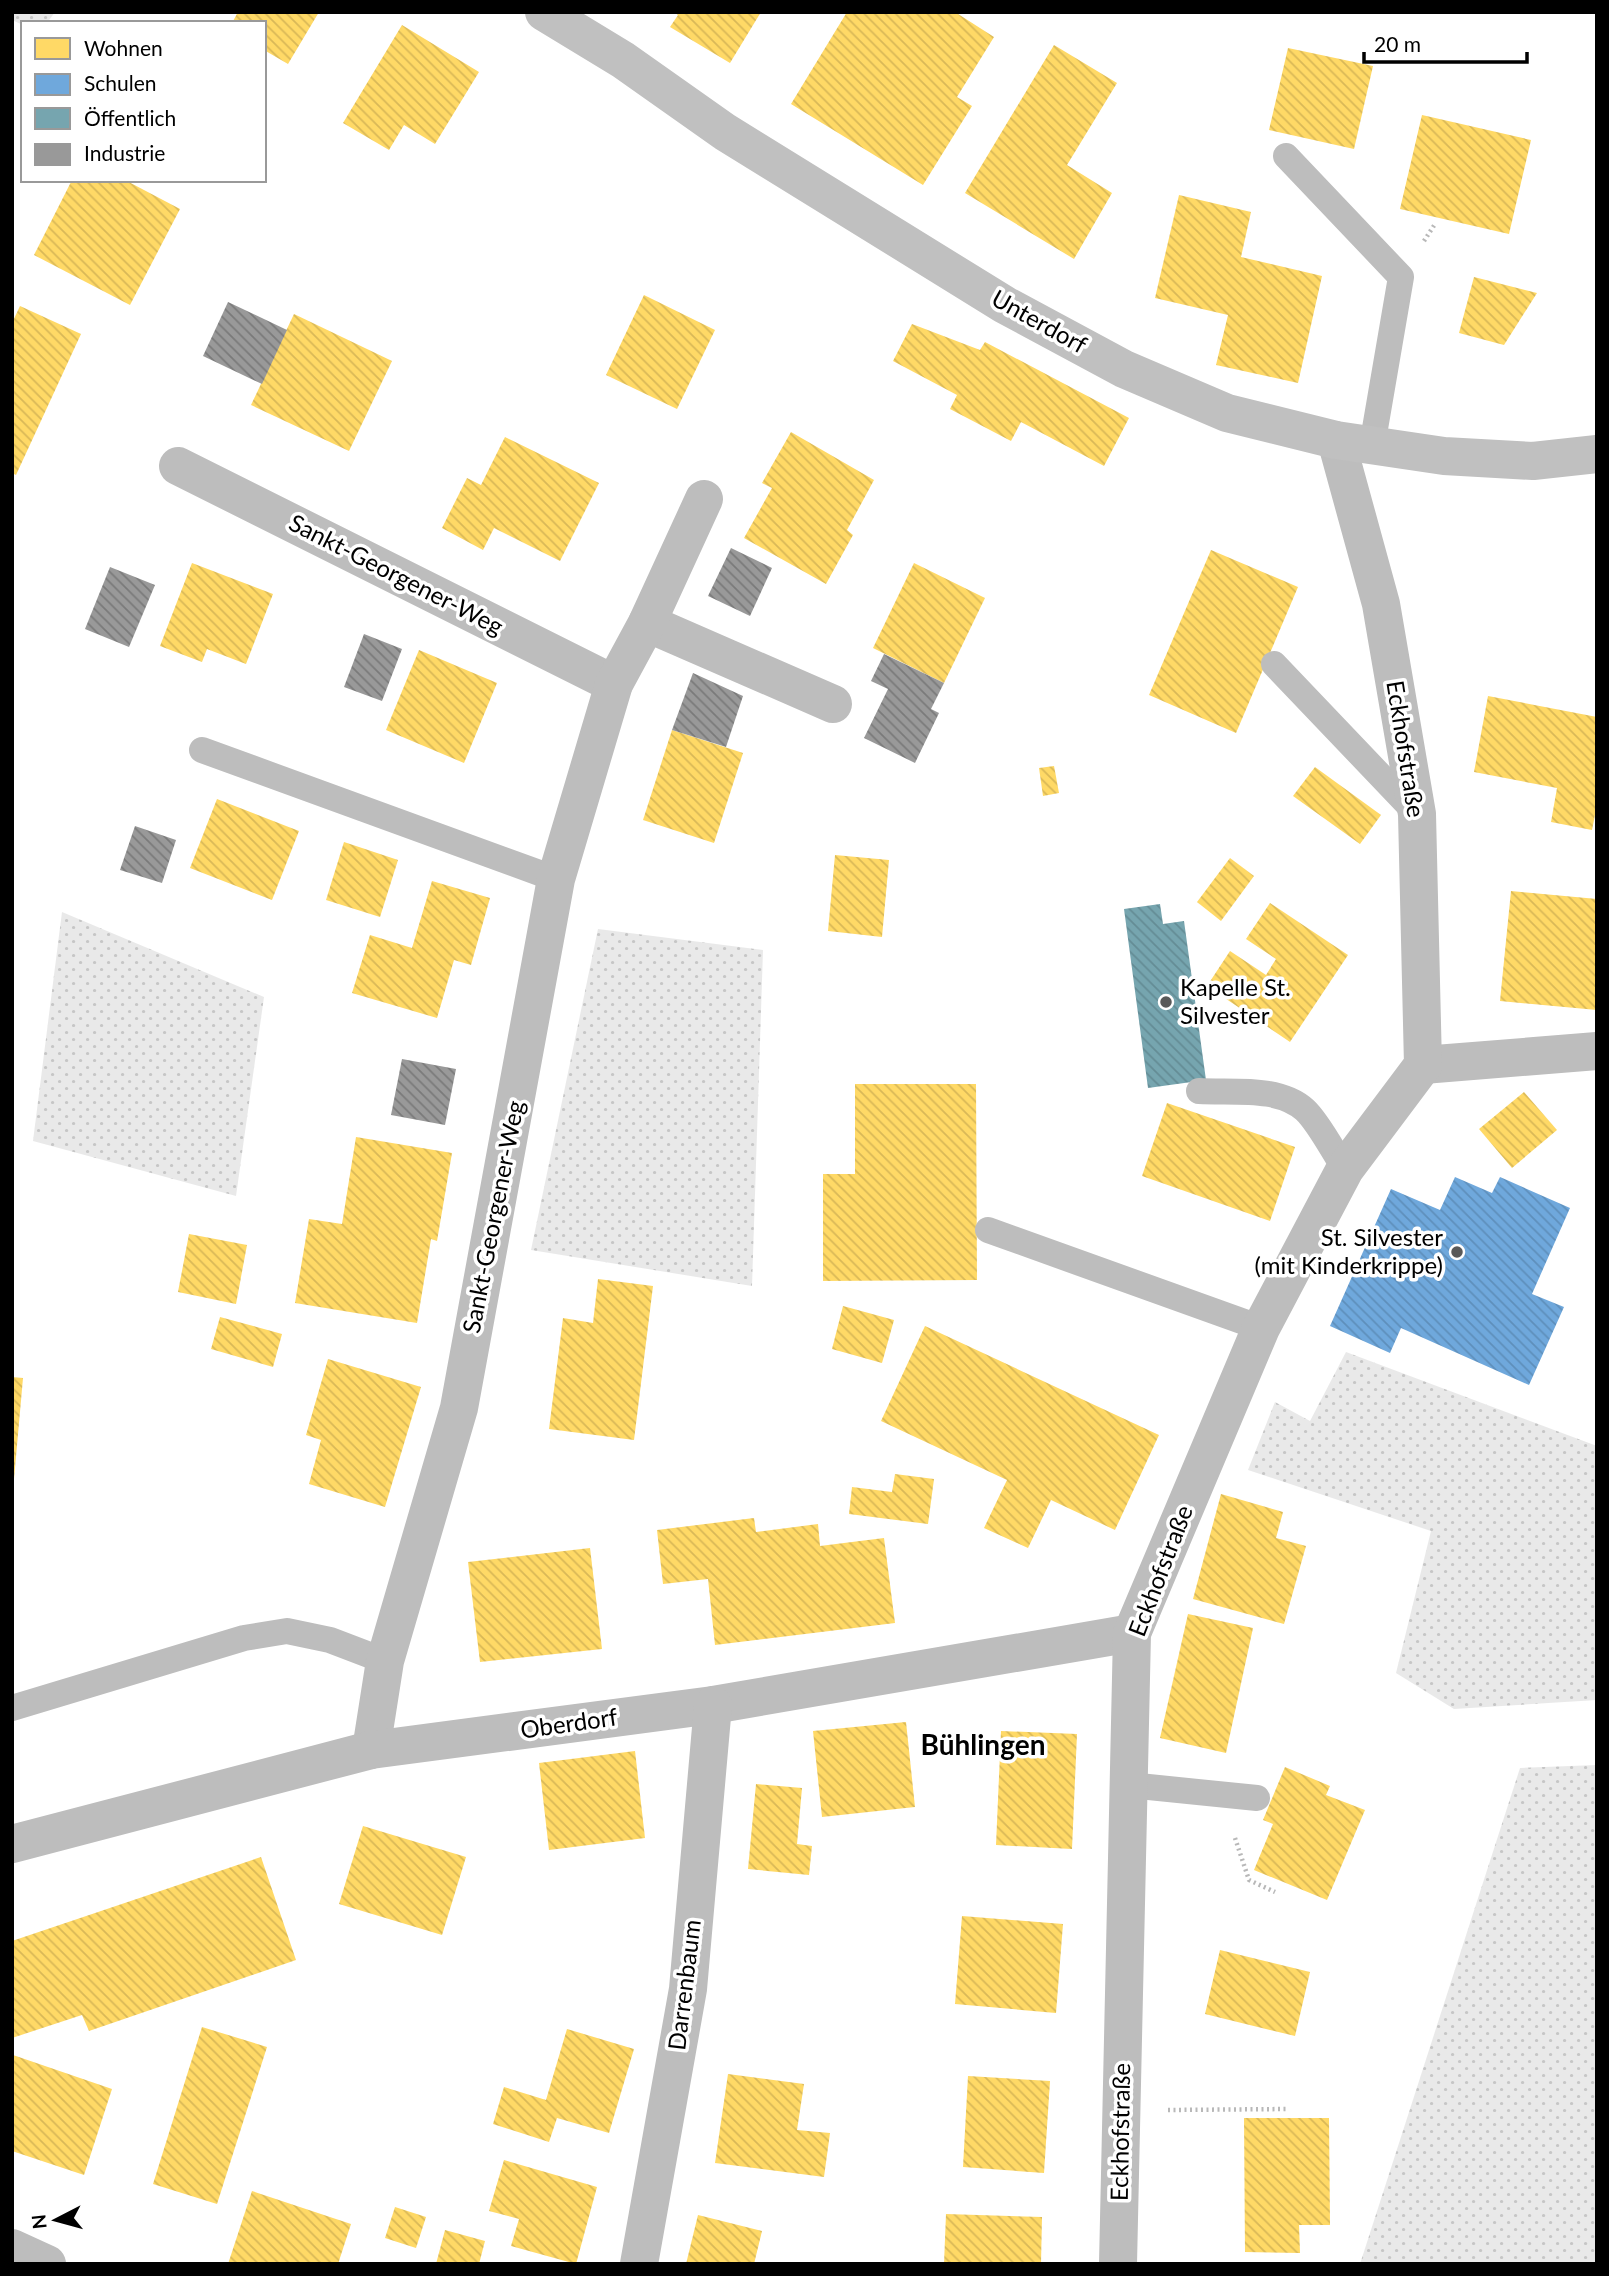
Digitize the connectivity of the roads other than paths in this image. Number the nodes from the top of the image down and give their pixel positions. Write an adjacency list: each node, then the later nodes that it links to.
1 (544, 12): 3 (street, Unterdorf)
2 (1286, 156): 3 (lane)
3 (1354, 443): 4 (street, Unterdorf); 12 (street, Eckhofstraße)
4 (1597, 454)
5 (178, 466): 9 (street, Sankt-Georgener-Weg)
6 (704, 499): 7 (street, Sankt-Georgener-Weg)
7 (647, 623): 9 (street, Sankt-Georgener-Weg); 10 (street)
8 (1274, 664): 12 (lane)
9 (614, 684): 13 (street, Sankt-Georgener-Weg)
10 (833, 704)
11 (202, 750): 13 (lane)
12 (1417, 814): 15 (street, Eckhofstraße)
13 (555, 879): 21 (street, Sankt-Georgener-Weg)
14 (1597, 1051): 15 (street)
15 (1423, 1065): 17 (street, Eckhofstraße)
16 (1199, 1091): 17 (lane)
17 (1345, 1169): 19 (street, Eckhofstraße)
18 (988, 1230): 19 (lane)
19 (1261, 1328): 20 (street, Eckhofstraße)
20 (1132, 1633): 22 (street, Oberdorf); 25 (street, Eckhofstraße)
21 (385, 1661): 23 (lane); 24 (street, Sankt-Georgener-Weg)
22 (713, 1705): 24 (street, Oberdorf); 30 (street, Darrenbaum)
23 (12, 1708)
24 (371, 1750): 27 (street, Oberdorf)
25 (1129, 1785): 26 (lane); 31 (street, Eckhofstraße)
26 (1257, 1798)
27 (12, 1844)
28 (12, 2248): 29 (street)
29 (47, 2264)
30 (639, 2264)
31 (1118, 2264)

